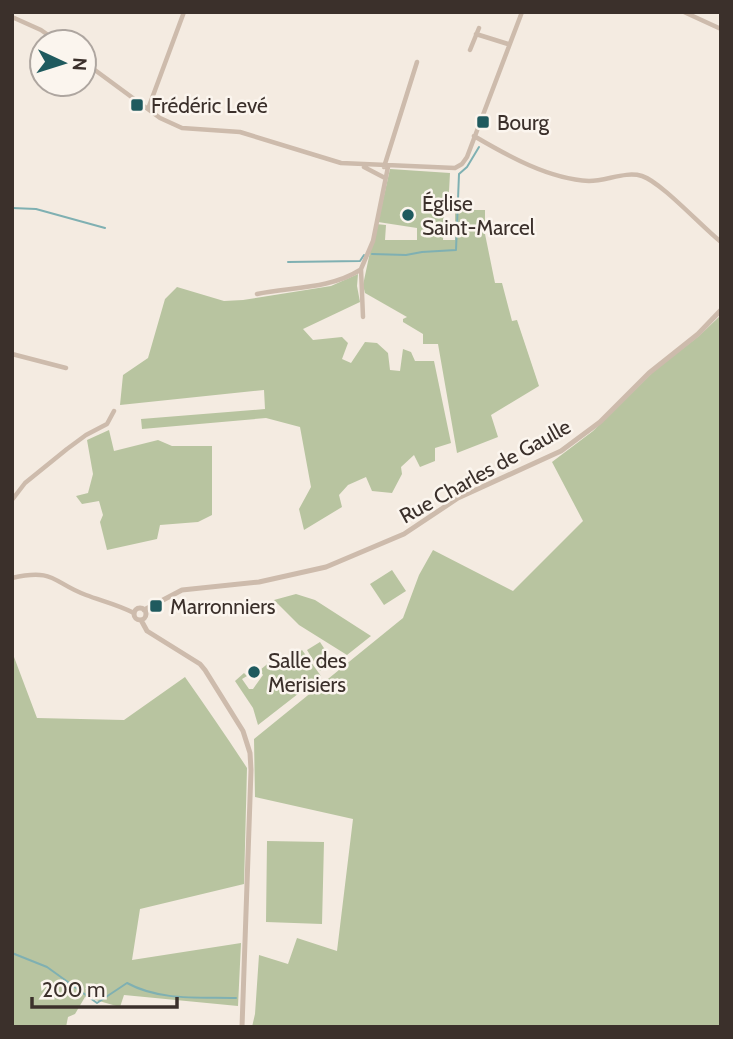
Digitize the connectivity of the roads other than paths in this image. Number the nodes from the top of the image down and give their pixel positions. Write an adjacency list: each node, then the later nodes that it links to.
1 (184, 12): 13 (street)
2 (522, 12): 9 (street)
3 (684, 12): 7 (street)
4 (12, 17): 5 (street)
5 (37, 28)
6 (479, 28): 8 (street)
7 (721, 29)
8 (476, 34): 9 (street); 10 (street)
9 (508, 44): 14 (street)
10 (470, 50)
11 (417, 62): 16 (street)
12 (98, 72): 13 (street)
13 (148, 109): 15 (street)
14 (474, 136): 16 (street); 18 (street)
15 (361, 166): 16 (street); 17 (street)
16 (386, 167): 17 (street)
17 (385, 178): 19 (street)
18 (721, 242)
19 (361, 270): 20 (street); 22 (street)
20 (257, 294)
21 (721, 310): 28 (street, Rue Charles de Gaulle)
22 (363, 317)
23 (12, 354): 24 (street)
24 (66, 368)
25 (114, 411): 26 (street)
26 (12, 500)
27 (12, 578): 29 (street)
28 (145, 611): 29 (street); 30 (street)
29 (134, 613): 30 (street)
30 (141, 620): 31 (street)
31 (242, 1027)

